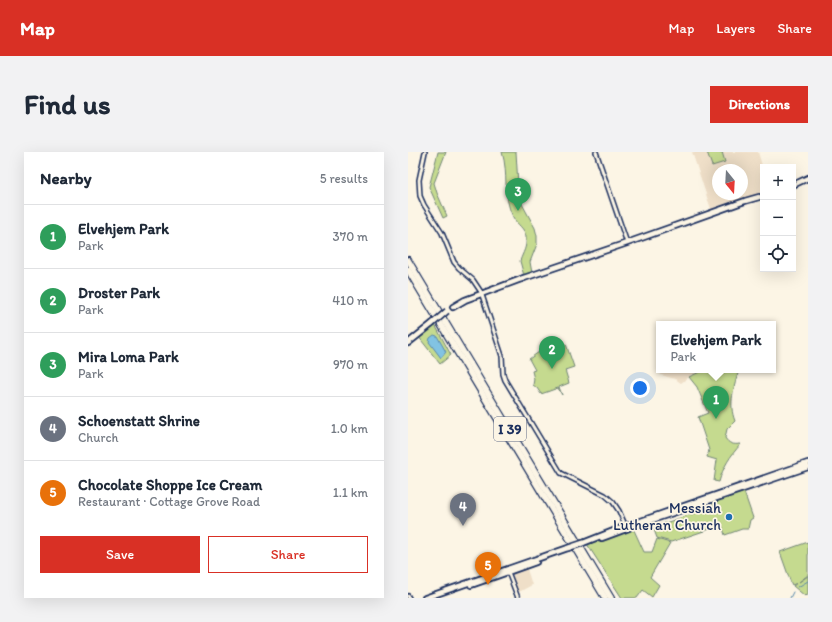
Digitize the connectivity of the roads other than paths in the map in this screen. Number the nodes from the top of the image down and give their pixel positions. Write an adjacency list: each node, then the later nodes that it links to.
1 (425, 152): 9 (street)
2 (596, 152): 6 (street)
3 (808, 180): 4 (main road)
4 (796, 184)
5 (760, 196): 6 (main road)
6 (626, 242): 9 (main road)
7 (408, 260): 19 (highway, I 39)
8 (408, 270): 18 (highway, I 39)
9 (481, 293): 10 (main road, bridge); 13 (street)
10 (408, 343)
11 (808, 463): 13 (main road)
12 (808, 467): 13 (main road)
13 (626, 528): 14 (main road, bridge)
14 (509, 570): 15 (main road); 16 (main road); 17 (street)
15 (425, 598)
16 (433, 598)
17 (518, 598)
18 (605, 598)
19 (611, 598)

